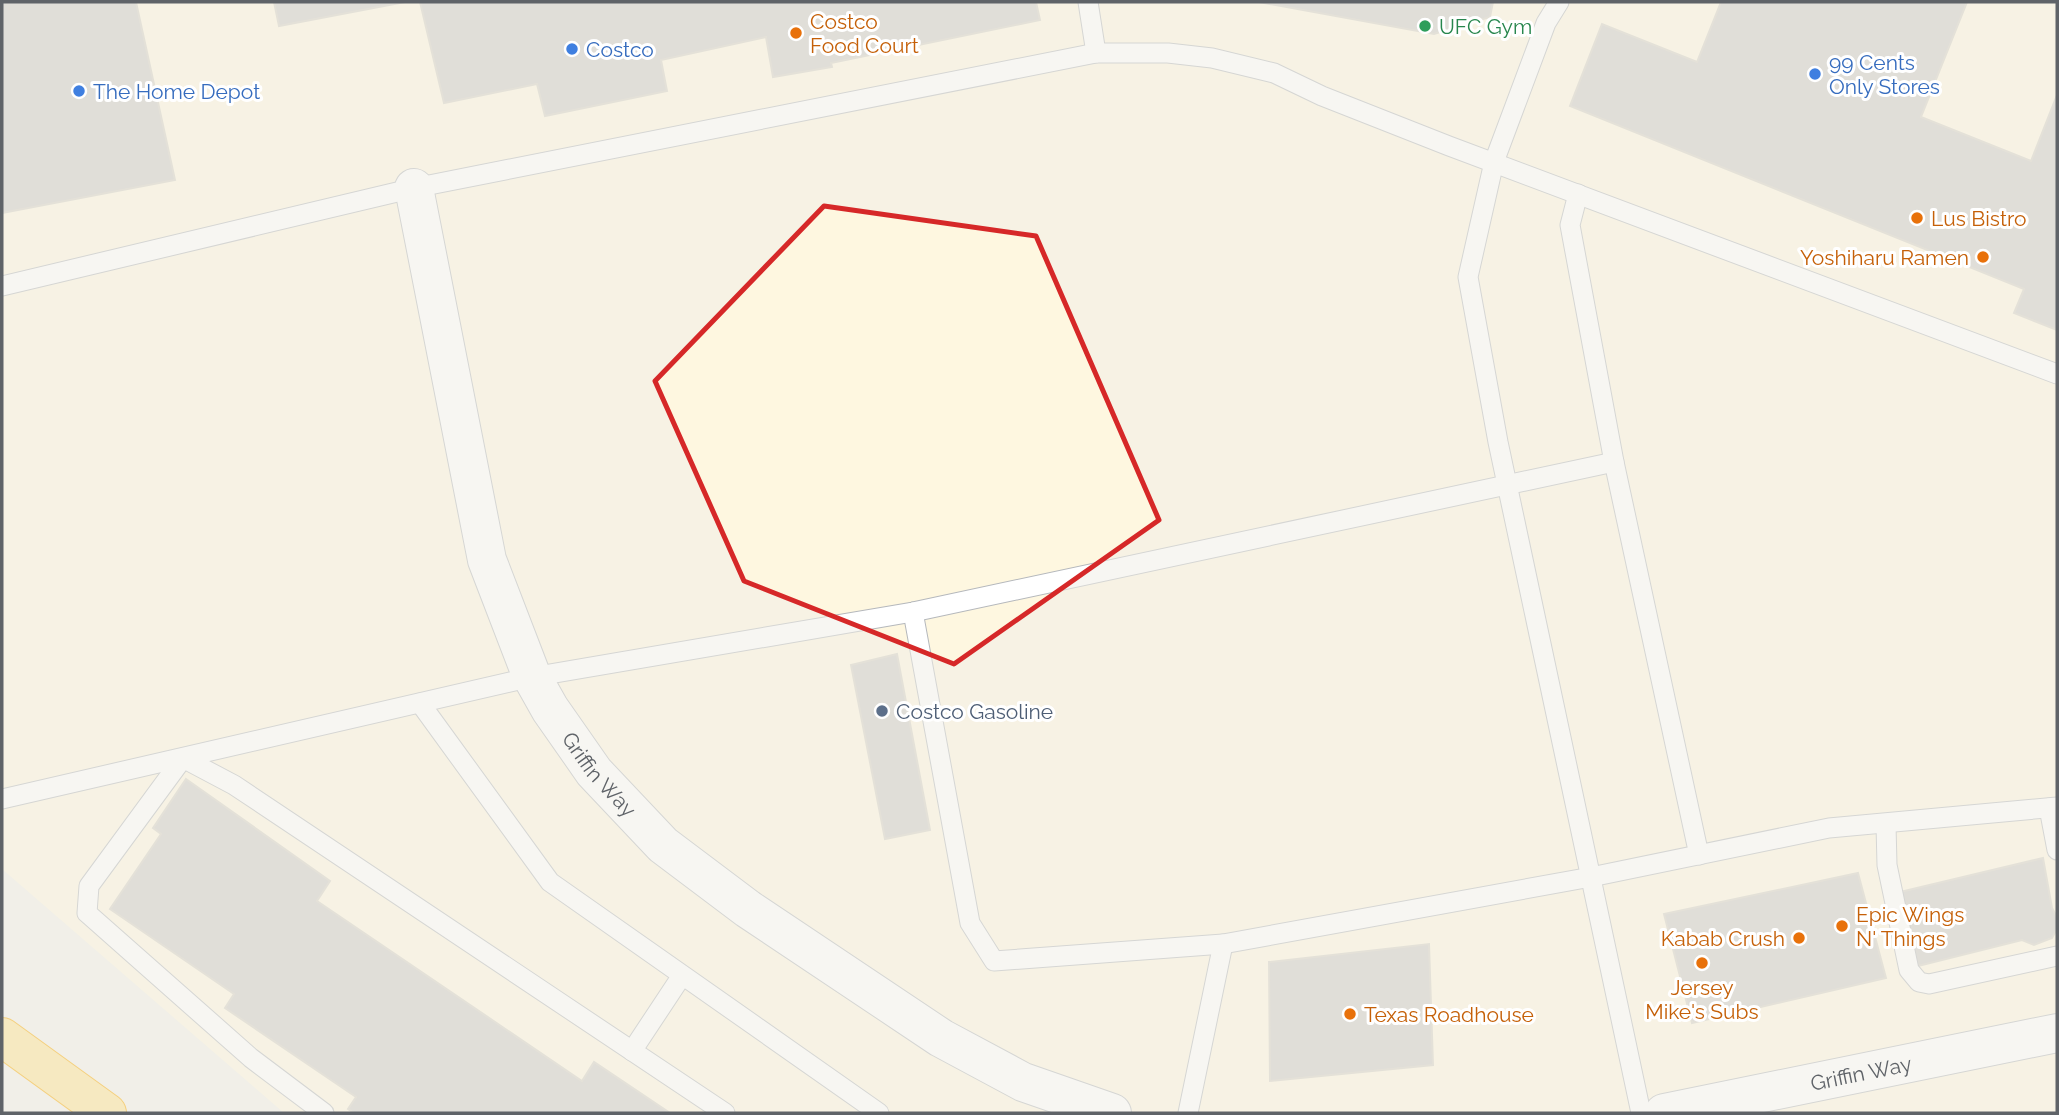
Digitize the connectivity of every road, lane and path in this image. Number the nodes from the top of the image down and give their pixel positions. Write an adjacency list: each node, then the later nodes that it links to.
1 (1088, 2): 3 (lane)
2 (1559, 2): 4 (lane)
3 (1096, 53): 4 (lane); 5 (lane)
4 (1494, 162): 6 (lane); 10 (lane)
5 (414, 188): 7 (lane); 12 (street, Griffin Way)
6 (1578, 194): 8 (lane); 9 (lane)
7 (2, 286)
8 (2057, 374)
9 (1614, 462): 10 (lane); 19 (lane)
10 (1507, 485): 11 (lane); 20 (lane)
11 (913, 612): 12 (lane); 21 (lane)
12 (532, 677): 13 (lane); 33 (street, Griffin Way)
13 (420, 703): 14 (lane); 23 (lane)
14 (183, 758): 15 (lane); 27 (lane); 30 (lane)
15 (2, 800)
16 (2053, 808): 17 (lane); 18 (lane)
17 (1886, 825): 19 (lane); 22 (lane)
18 (2057, 850)
19 (1699, 855): 20 (lane)
20 (1591, 877): 21 (lane); 35 (lane)
21 (1223, 944): 34 (lane)
22 (2057, 956)
23 (681, 977): 27 (lane); 32 (lane)
24 (2057, 1033): 36 (street, Griffin Way)
25 (2, 1037): 29 (highway)
26 (2, 1048): 28 (highway)
27 (632, 1051): 31 (lane)
28 (78, 1113)
29 (107, 1113)
30 (324, 1113)
31 (725, 1113)
32 (880, 1113)
33 (1112, 1113)
34 (1188, 1113)
35 (1641, 1113)
36 (1664, 1113)

